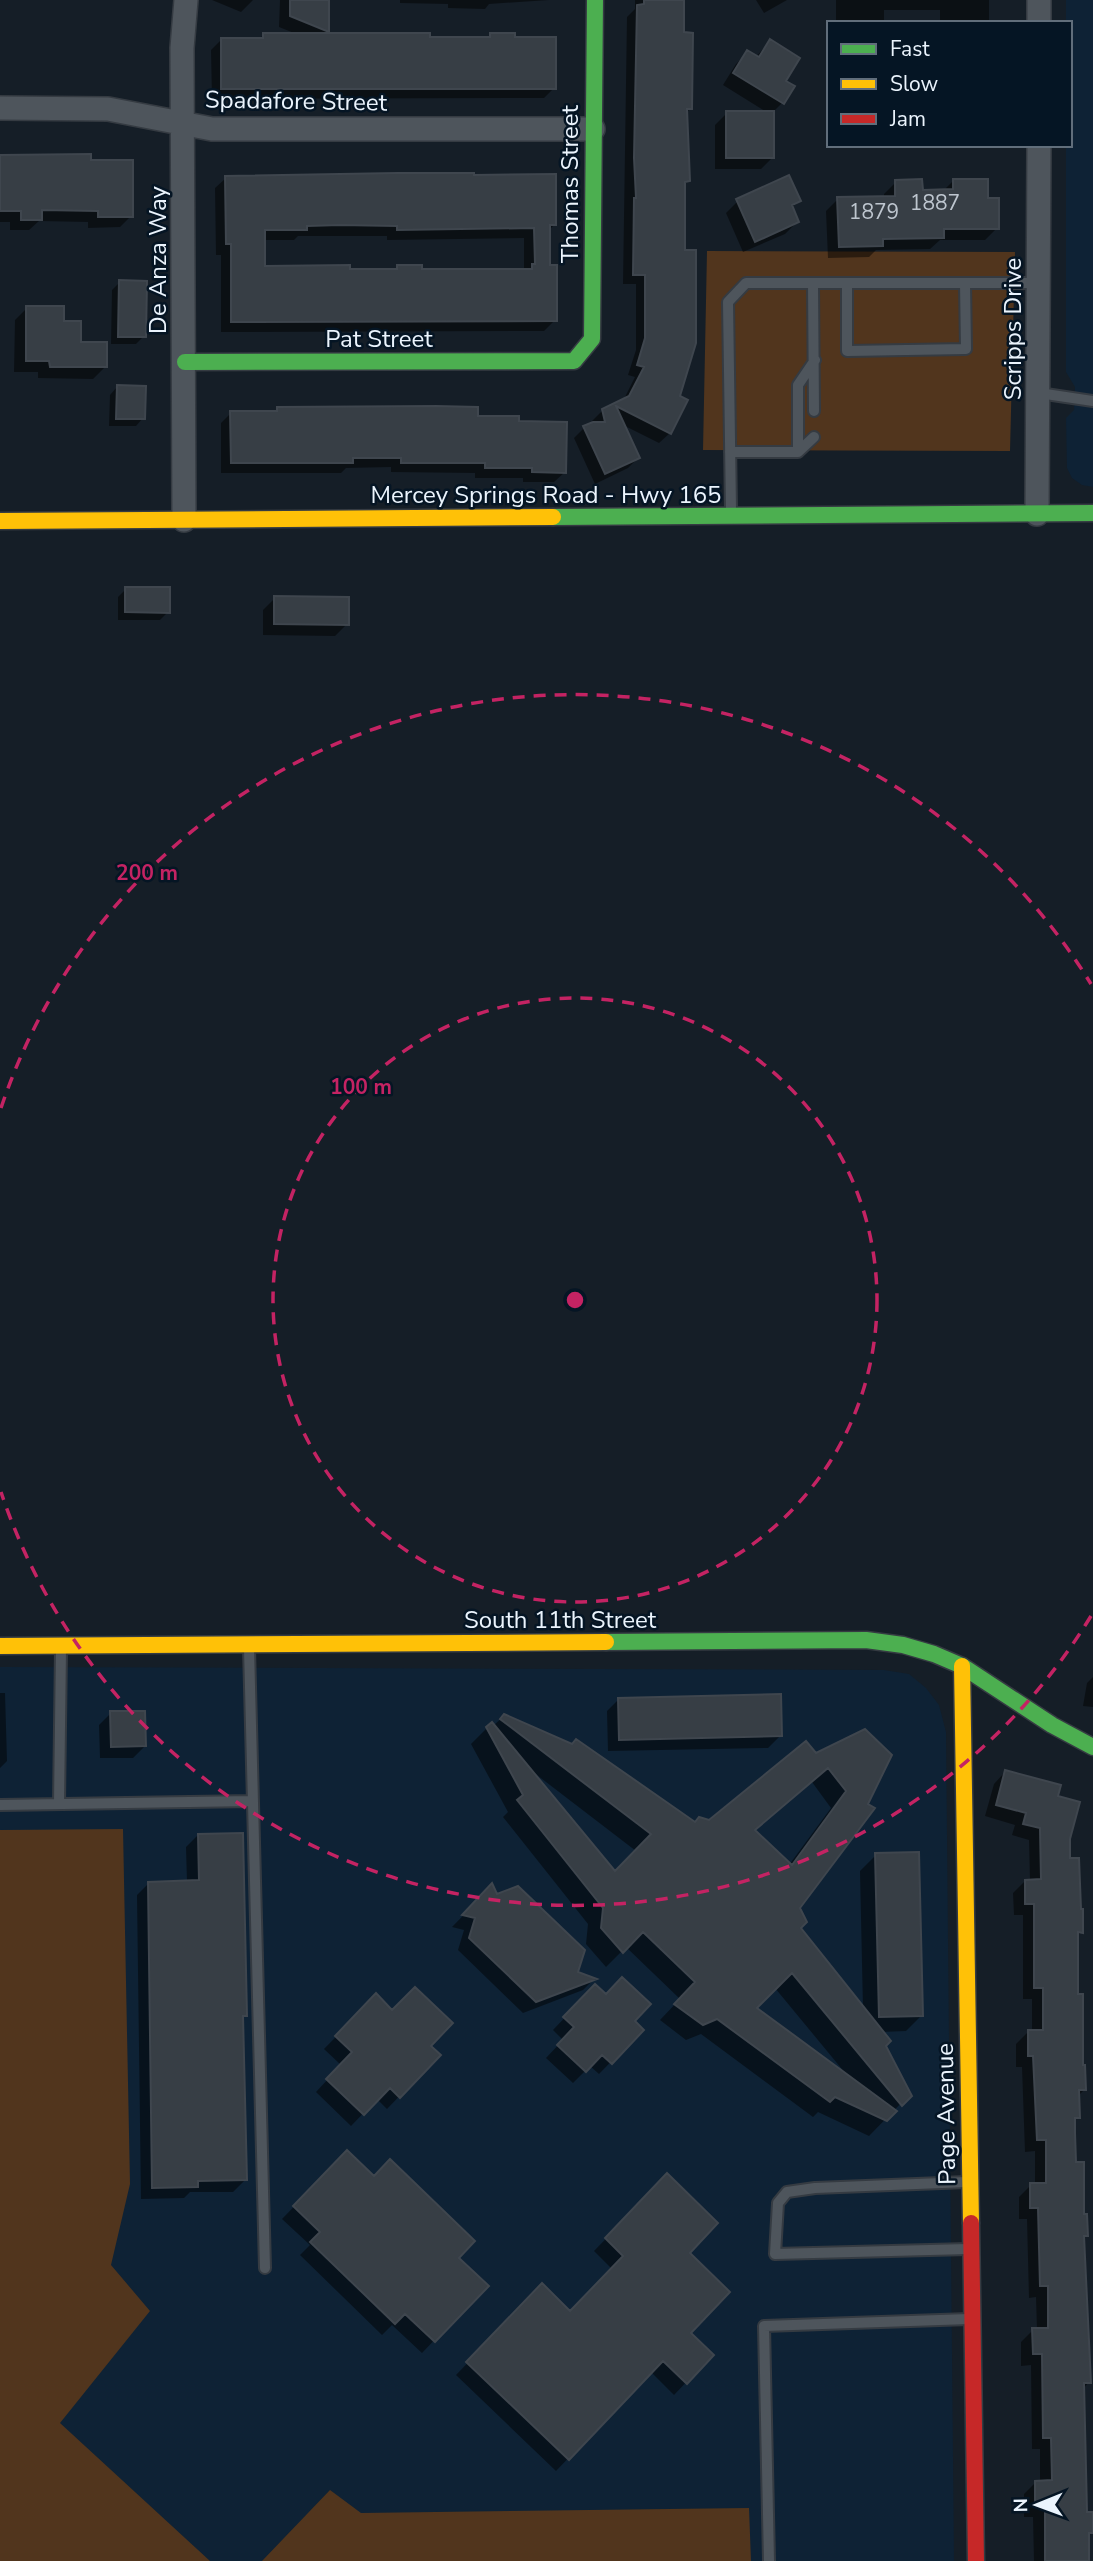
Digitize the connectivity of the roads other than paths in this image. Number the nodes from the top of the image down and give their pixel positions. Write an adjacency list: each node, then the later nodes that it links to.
1 (186, 0): 6 (street, De Anza Way)
2 (595, 0): 7 (street, Thomas Street)
3 (1039, 0): 4 (street)
4 (1039, 21)
5 (0, 108): 6 (street, Spadafore Street)
6 (183, 124): 7 (street, Spadafore Street); 15 (street, De Anza Way)
7 (593, 129): 14 (street, Thomas Street)
8 (1039, 147): 12 (street, Scripps Drive)
9 (813, 283): 10 (lane); 13 (lane); 20 (lane)
10 (847, 283): 11 (lane); 11 (lane)
11 (965, 283): 12 (lane)
12 (1039, 283): 16 (street, Scripps Drive)
13 (815, 360): 18 (lane); 21 (lane)
14 (574, 361): 15 (street, Pat Street)
15 (185, 362): 26 (street, De Anza Way)
16 (1039, 393): 17 (lane); 23 (street, Scripps Drive)
17 (1093, 401)
18 (814, 411)
19 (814, 437): 21 (lane)
20 (730, 452): 21 (lane); 24 (lane)
21 (798, 452)
22 (1093, 513): 23 (street, Mercey Springs Road - Hwy 165)
23 (1037, 514): 24 (street, Mercey Springs Road - Hwy 165)
24 (731, 516): 26 (street, Mercey Springs Road - Hwy 165)
25 (0, 520): 26 (street, Mercey Springs Road - Hwy 165)
26 (184, 520)
27 (249, 1644): 29 (street, South 11th Street); 30 (street, South 11th Street); 32 (lane)
28 (0, 1646): 29 (street, South 11th Street)
29 (61, 1646): 33 (lane)
30 (962, 1666): 31 (street, South 11th Street); 35 (street, Page Avenue)
31 (1093, 1747)
32 (252, 1801): 33 (lane); 37 (lane)
33 (59, 1804): 34 (lane)
34 (0, 1805)
35 (970, 2182): 36 (street, Page Avenue); 36 (lane)
36 (971, 2249): 38 (street, Page Avenue)
37 (265, 2268)
38 (972, 2319): 39 (lane); 40 (street, Page Avenue)
39 (769, 2561)
40 (976, 2561)

